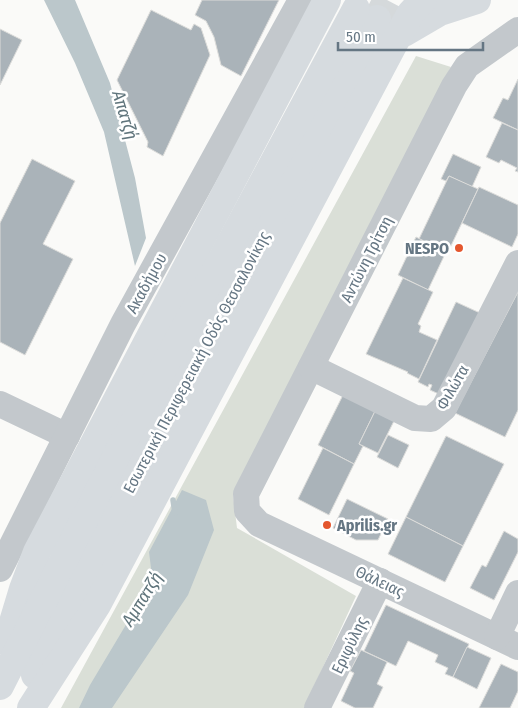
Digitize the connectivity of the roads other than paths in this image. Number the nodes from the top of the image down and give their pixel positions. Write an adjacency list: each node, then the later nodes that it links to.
1 (301, 0): 10 (street, Ακαδήμου)
2 (327, 0): 16 (highway)
3 (422, 0): 6 (highway)
4 (477, 0): 6 (highway)
5 (518, 30): 8 (street, Αντώνη Τρίτση)
6 (398, 36): 19 (highway)
7 (518, 263): 8 (street, Φιλώτα)
8 (311, 367): 11 (street, Αντώνη Τρίτση)
9 (0, 404): 10 (street)
10 (66, 436): 12 (street, Ακαδήμου)
11 (246, 511): 13 (street, Θάλειας)
12 (0, 570)
13 (380, 581): 15 (street, Θάλειας); 20 (street, Εριφύλης)
14 (518, 593): 15 (street)
15 (507, 642)
16 (0, 667)
17 (0, 686): 18 (highway, Εσωτερική Περιφερειακή Οδός Θεσσαλονίκης)
18 (20, 708)
19 (31, 708)
20 (318, 708)

